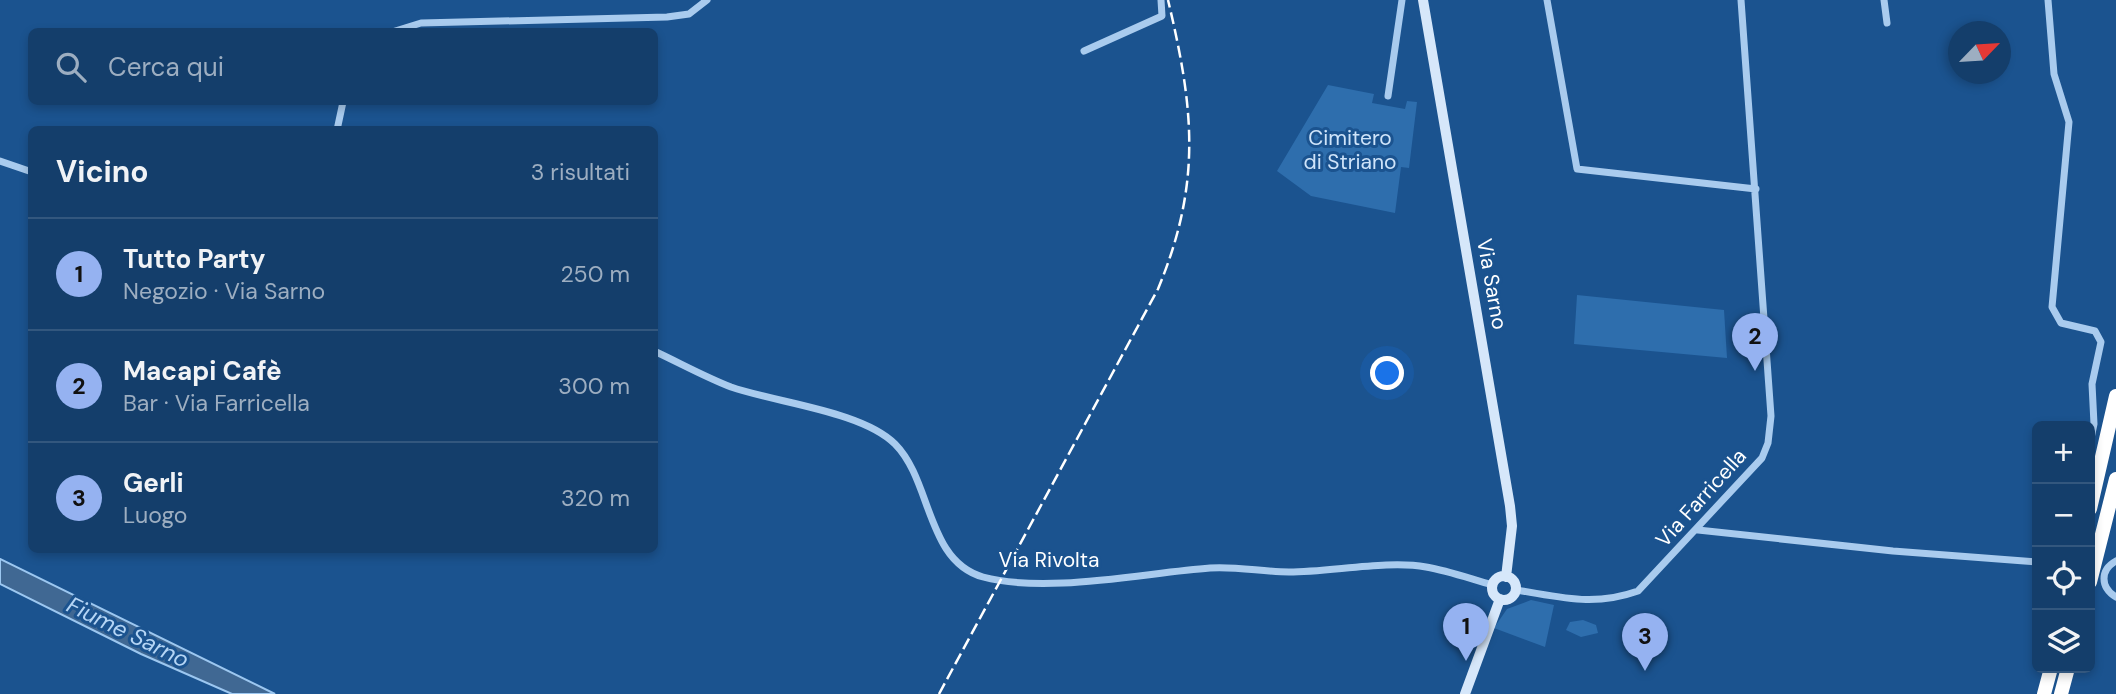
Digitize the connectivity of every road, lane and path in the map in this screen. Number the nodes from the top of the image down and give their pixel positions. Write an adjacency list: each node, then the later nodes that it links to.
1 (707, 0): 10 (street)
2 (1161, 0): 11 (street)
3 (1402, 0): 12 (street)
4 (1423, 0): 29 (main road, Via Sarno)
5 (1547, 0): 17 (street)
6 (1741, 0): 17 (street, Via Farricella)
7 (1884, 0): 9 (street)
8 (2048, 0): 20 (street)
9 (1887, 23)
10 (405, 28)
11 (1084, 51)
12 (1388, 96)
13 (342, 105): 14 (street)
14 (338, 126)
15 (0, 161): 16 (street)
16 (28, 171)
17 (1756, 189): 23 (street, Via Farricella)
18 (658, 353): 30 (street, Via Rivolta)
19 (2116, 396): 22 (highway)
20 (2094, 421)
21 (2116, 479): 24 (highway)
22 (2095, 487)
23 (1698, 530): 26 (street); 31 (street, Via Farricella)
24 (2095, 560)
25 (2116, 561): 28 (street)
26 (2032, 562)
27 (2095, 571): 28 (street)
28 (2104, 574): 32 (street)
29 (1506, 577): 30 (main road); 31 (main road)
30 (1493, 584): 33 (main road)
31 (1516, 590): 33 (main road)
32 (2116, 597)
33 (1500, 599): 36 (main road)
34 (2049, 673): 37 (highway)
35 (2067, 673): 38 (highway)
36 (1465, 694)
37 (2044, 694)
38 (2061, 694)

